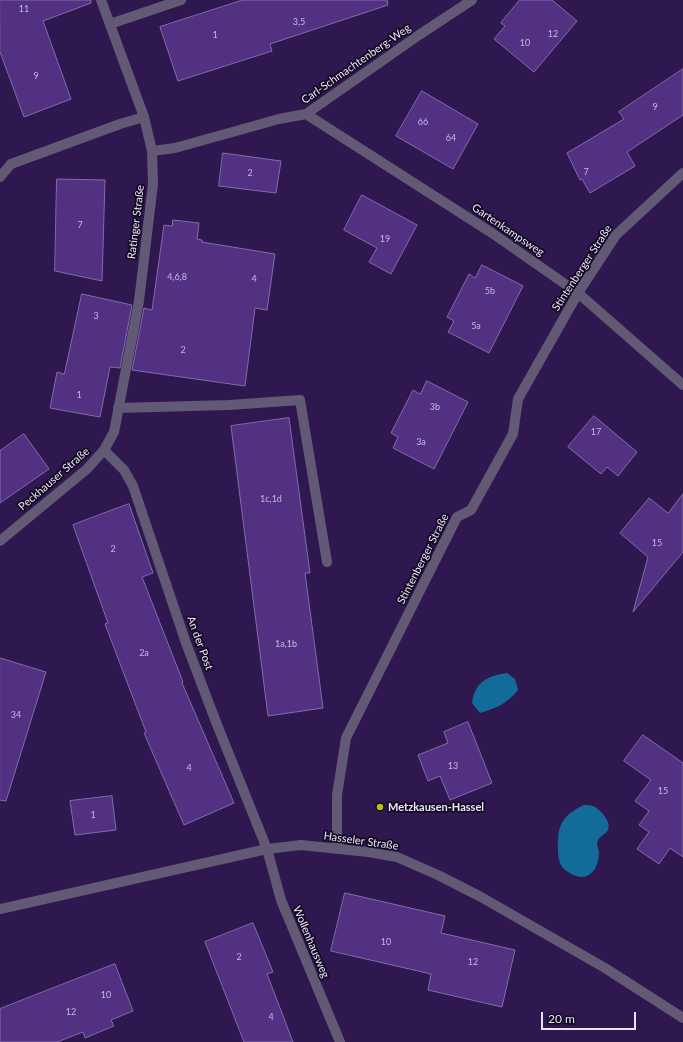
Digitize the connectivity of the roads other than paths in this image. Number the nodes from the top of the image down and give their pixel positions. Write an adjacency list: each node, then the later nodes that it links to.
1 (102, 0): 4 (street, Ratinger Straße)
2 (181, 0): 4 (street)
3 (472, 0): 5 (street, Carl-Schmachtenberg-Weg)
4 (110, 24): 6 (street, Ratinger Straße)
5 (306, 114): 7 (street, Carl-Schmachtenberg-Weg); 10 (street, Gartenkampsweg)
6 (144, 118): 7 (street, Ratinger Straße); 9 (street)
7 (152, 151): 12 (street, Ratinger Straße)
8 (683, 173): 10 (street, Stintenberger Straße)
9 (0, 177)
10 (578, 293): 11 (street, Gartenkampsweg); 16 (street, Stintenberger Straße)
11 (683, 385)
12 (118, 408): 13 (street, Ratinger Straße); 15 (street)
13 (104, 450): 14 (street, Peckhauser Straße); 17 (street, An der Post)
14 (0, 541)
15 (328, 562)
16 (337, 848): 17 (street, Hasseler Straße); 19 (street, Hasseler Straße)
17 (267, 849): 18 (street, Hasseler Straße); 20 (street, Wollenhausweg)
18 (0, 909)
19 (683, 1018)
20 (340, 1042)

